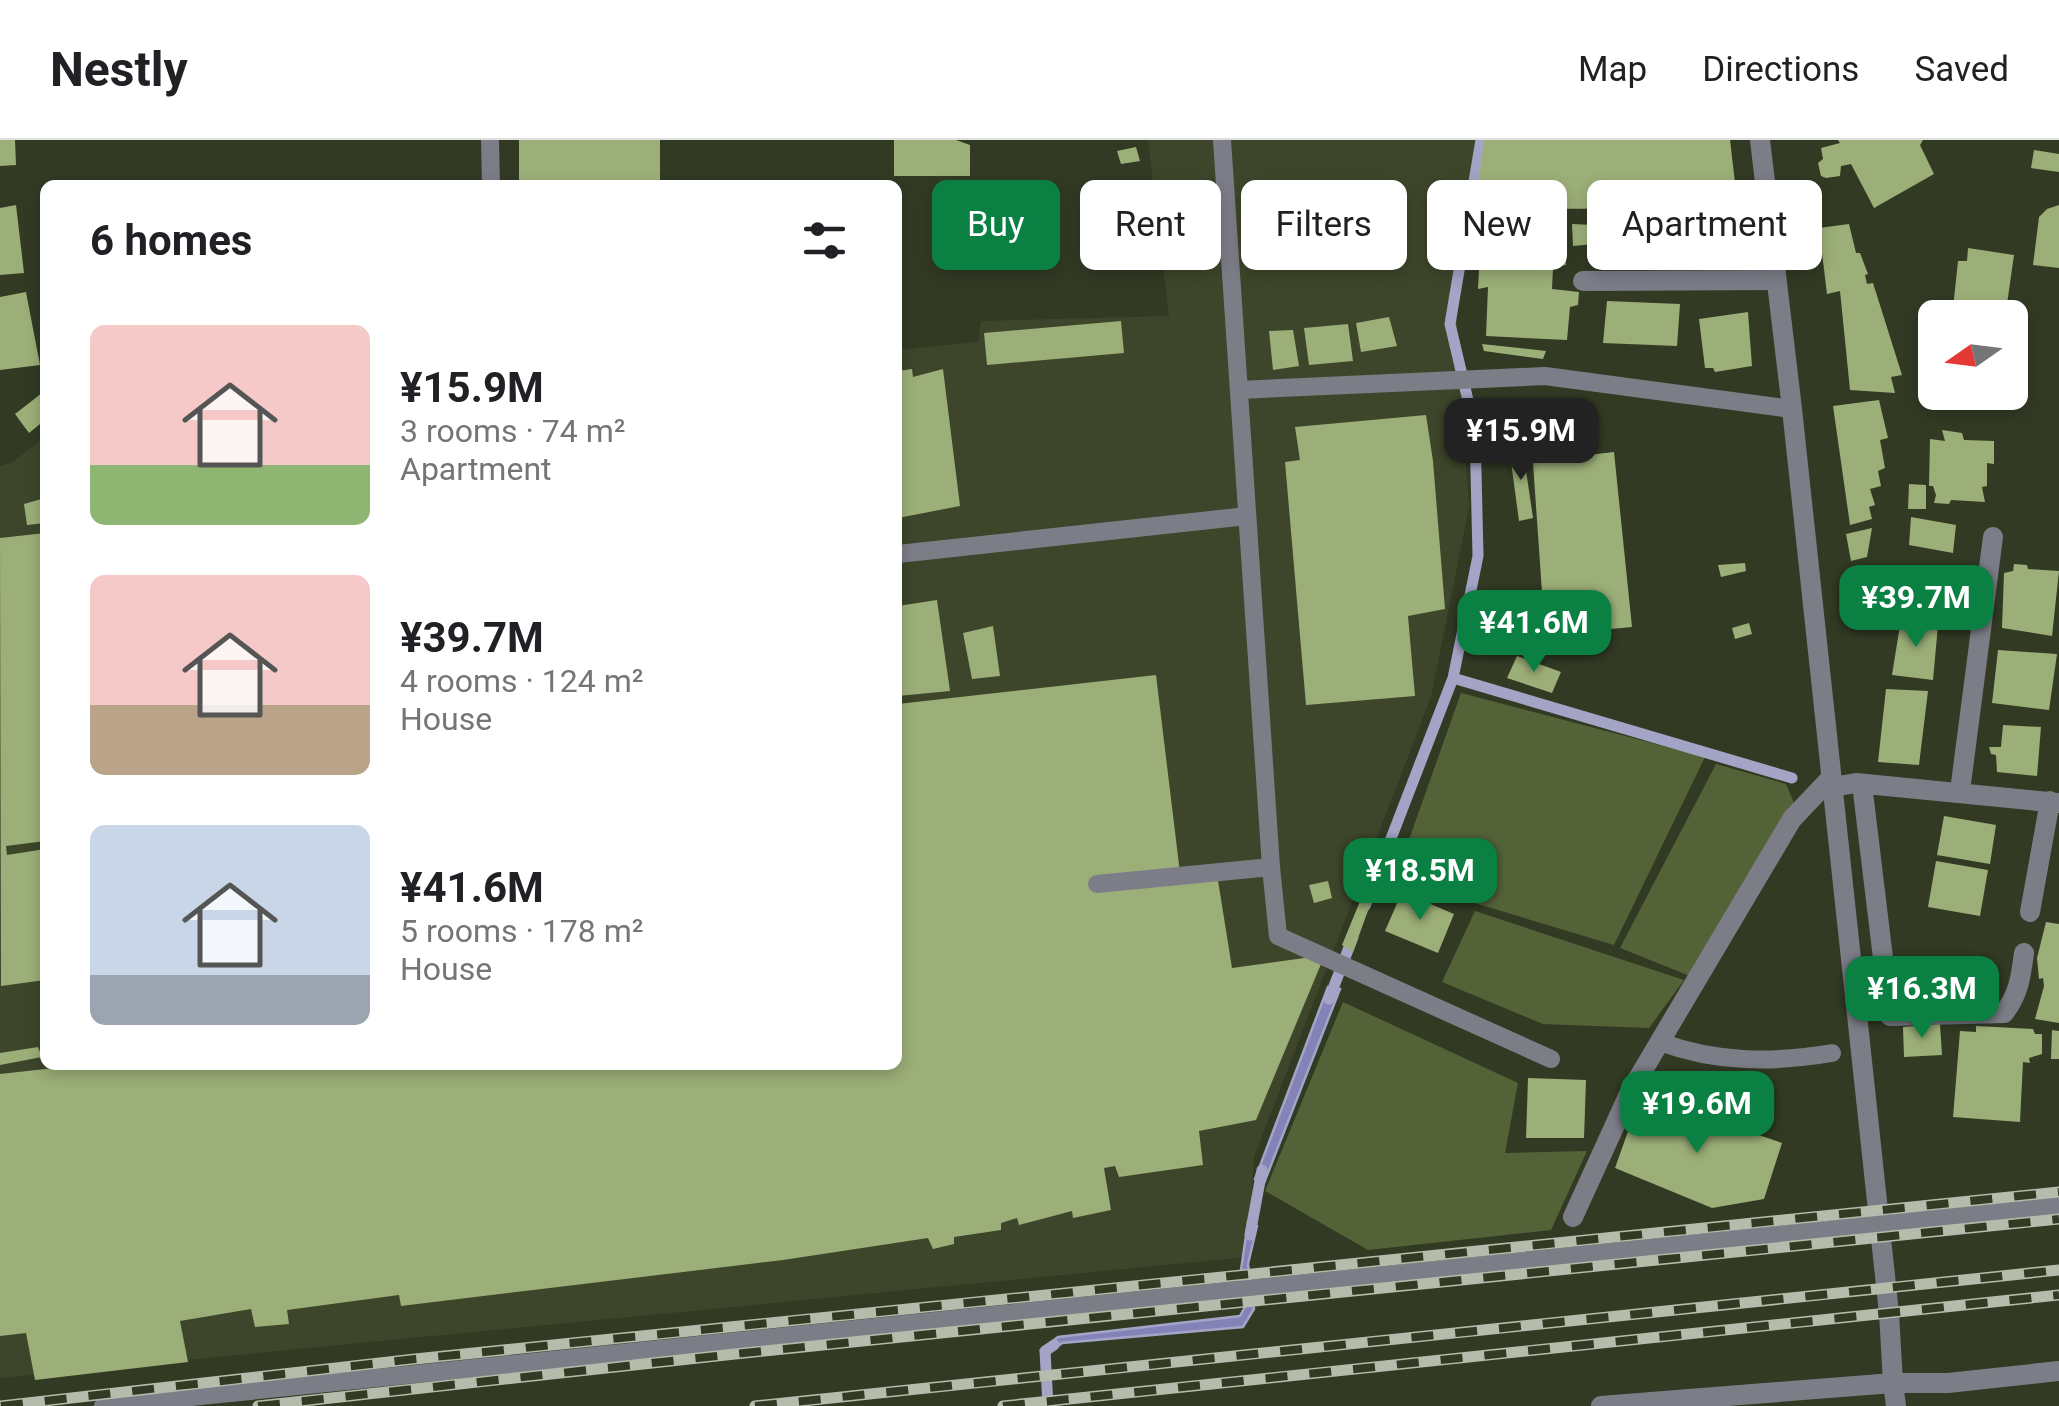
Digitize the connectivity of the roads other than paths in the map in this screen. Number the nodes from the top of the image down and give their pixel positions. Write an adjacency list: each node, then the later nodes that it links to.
1 (490, 140): 4 (lane)
2 (1222, 140): 7 (lane)
3 (1760, 140): 5 (street)
4 (491, 180)
5 (1776, 280): 6 (street); 8 (street)
6 (1583, 281)
7 (1239, 390): 8 (lane); 9 (lane)
8 (1792, 409): 12 (street)
9 (1247, 516): 11 (lane); 16 (lane)
10 (1993, 537): 14 (street)
11 (902, 554)
12 (1832, 783): 13 (street); 20 (street); 25 (street)
13 (1862, 784): 14 (street); 19 (street)
14 (1960, 791): 15 (street)
15 (2055, 802): 18 (street)
16 (1271, 866): 17 (lane); 22 (lane)
17 (1097, 884)
18 (2030, 912)
19 (2024, 953)
20 (1660, 1042): 21 (lane); 24 (street)
21 (1832, 1053)
22 (1551, 1058)
23 (2059, 1206): 25 (lane)
24 (1573, 1217)
25 (1879, 1225): 27 (street); 28 (lane)
26 (2059, 1370): 27 (street)
27 (1893, 1383): 29 (street); 30 (street)
28 (104, 1406)
29 (1601, 1406)
30 (1896, 1406)

